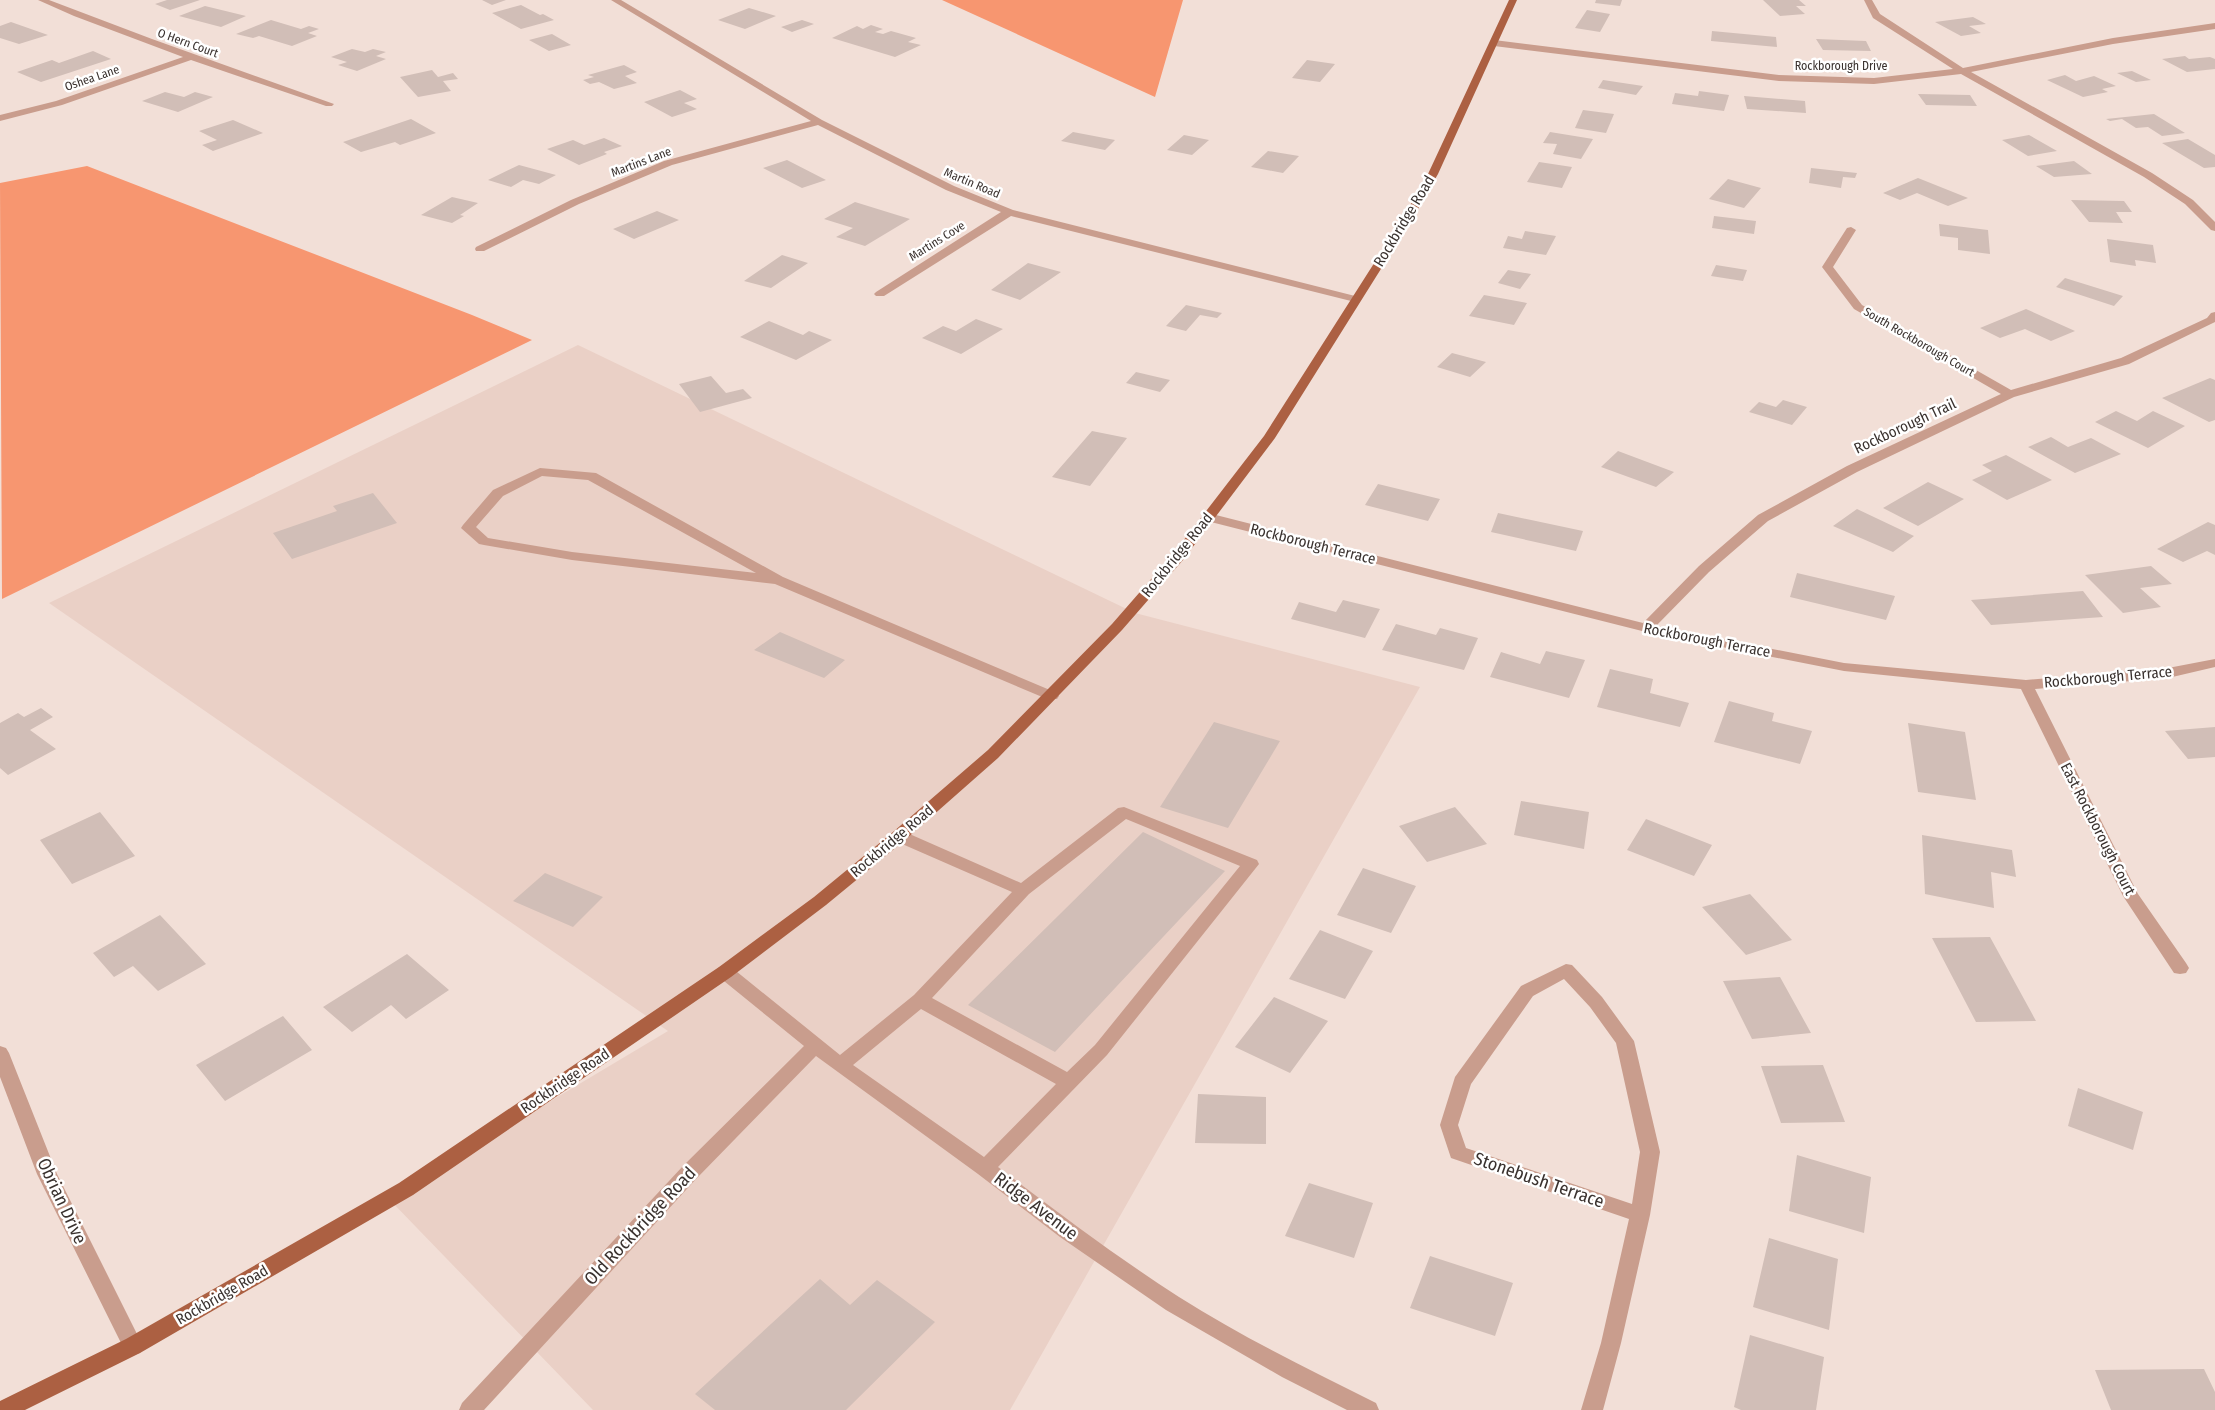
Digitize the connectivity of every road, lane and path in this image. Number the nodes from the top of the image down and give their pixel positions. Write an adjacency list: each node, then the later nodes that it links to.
1 (42, 0): 7 (street, O Hern Court)
2 (616, 0): 11 (street, Martin Road)
3 (1513, 0): 6 (main road, Rockbridge Road)
4 (1868, 0): 8 (street)
5 (2215, 26): 8 (street, Rockborough Drive)
6 (1494, 43): 8 (street, Rockborough Drive); 17 (main road, Rockbridge Road)
7 (190, 57): 9 (street, O Hern Court); 10 (street, Oshea Lane)
8 (1962, 71): 13 (street)
9 (329, 104)
10 (0, 118)
11 (819, 122): 12 (street, Martin Road); 15 (street, Martins Lane)
12 (1009, 212): 16 (street, Martins Cove); 17 (street, Martin Road)
13 (2215, 228)
14 (1851, 230): 19 (street, South Rockborough Court)
15 (480, 249)
16 (880, 294)
17 (1355, 299): 20 (main road, Rockbridge Road)
18 (2215, 315): 19 (street, Rockborough Trail)
19 (2010, 394): 22 (street, Rockborough Trail)
20 (1208, 517): 22 (street, Rockborough Terrace); 25 (main road, Rockbridge Road)
21 (778, 580): 21 (street); 25 (street)
22 (1646, 628): 24 (street, Rockborough Terrace)
23 (2215, 663): 24 (street, Rockborough Terrace)
24 (2026, 685): 28 (street, East Rockborough Court)
25 (1052, 696): 26 (main road, Rockbridge Road)
26 (899, 836): 27 (street); 29 (main road, Rockbridge Road)
27 (1022, 890): 30 (street); 34 (street)
28 (2180, 968)
29 (725, 972): 31 (street, Ridge Avenue); 37 (main road, Rockbridge Road)
30 (920, 1000): 33 (street); 34 (street)
31 (815, 1046): 33 (street, Ridge Avenue); 39 (street, Old Rockbridge Road)
32 (0, 1053): 37 (street, Obrian Drive)
33 (840, 1065): 35 (street, Ridge Avenue)
34 (1070, 1082): 35 (street)
35 (985, 1168): 40 (street, Ridge Avenue)
36 (1640, 1215): 36 (street, Stonebush Terrace); 41 (street, Stonebush Terrace)
37 (133, 1346): 38 (main road, Rockbridge Road)
38 (4, 1410)
39 (470, 1410)
40 (1368, 1410)
41 (1592, 1410)

